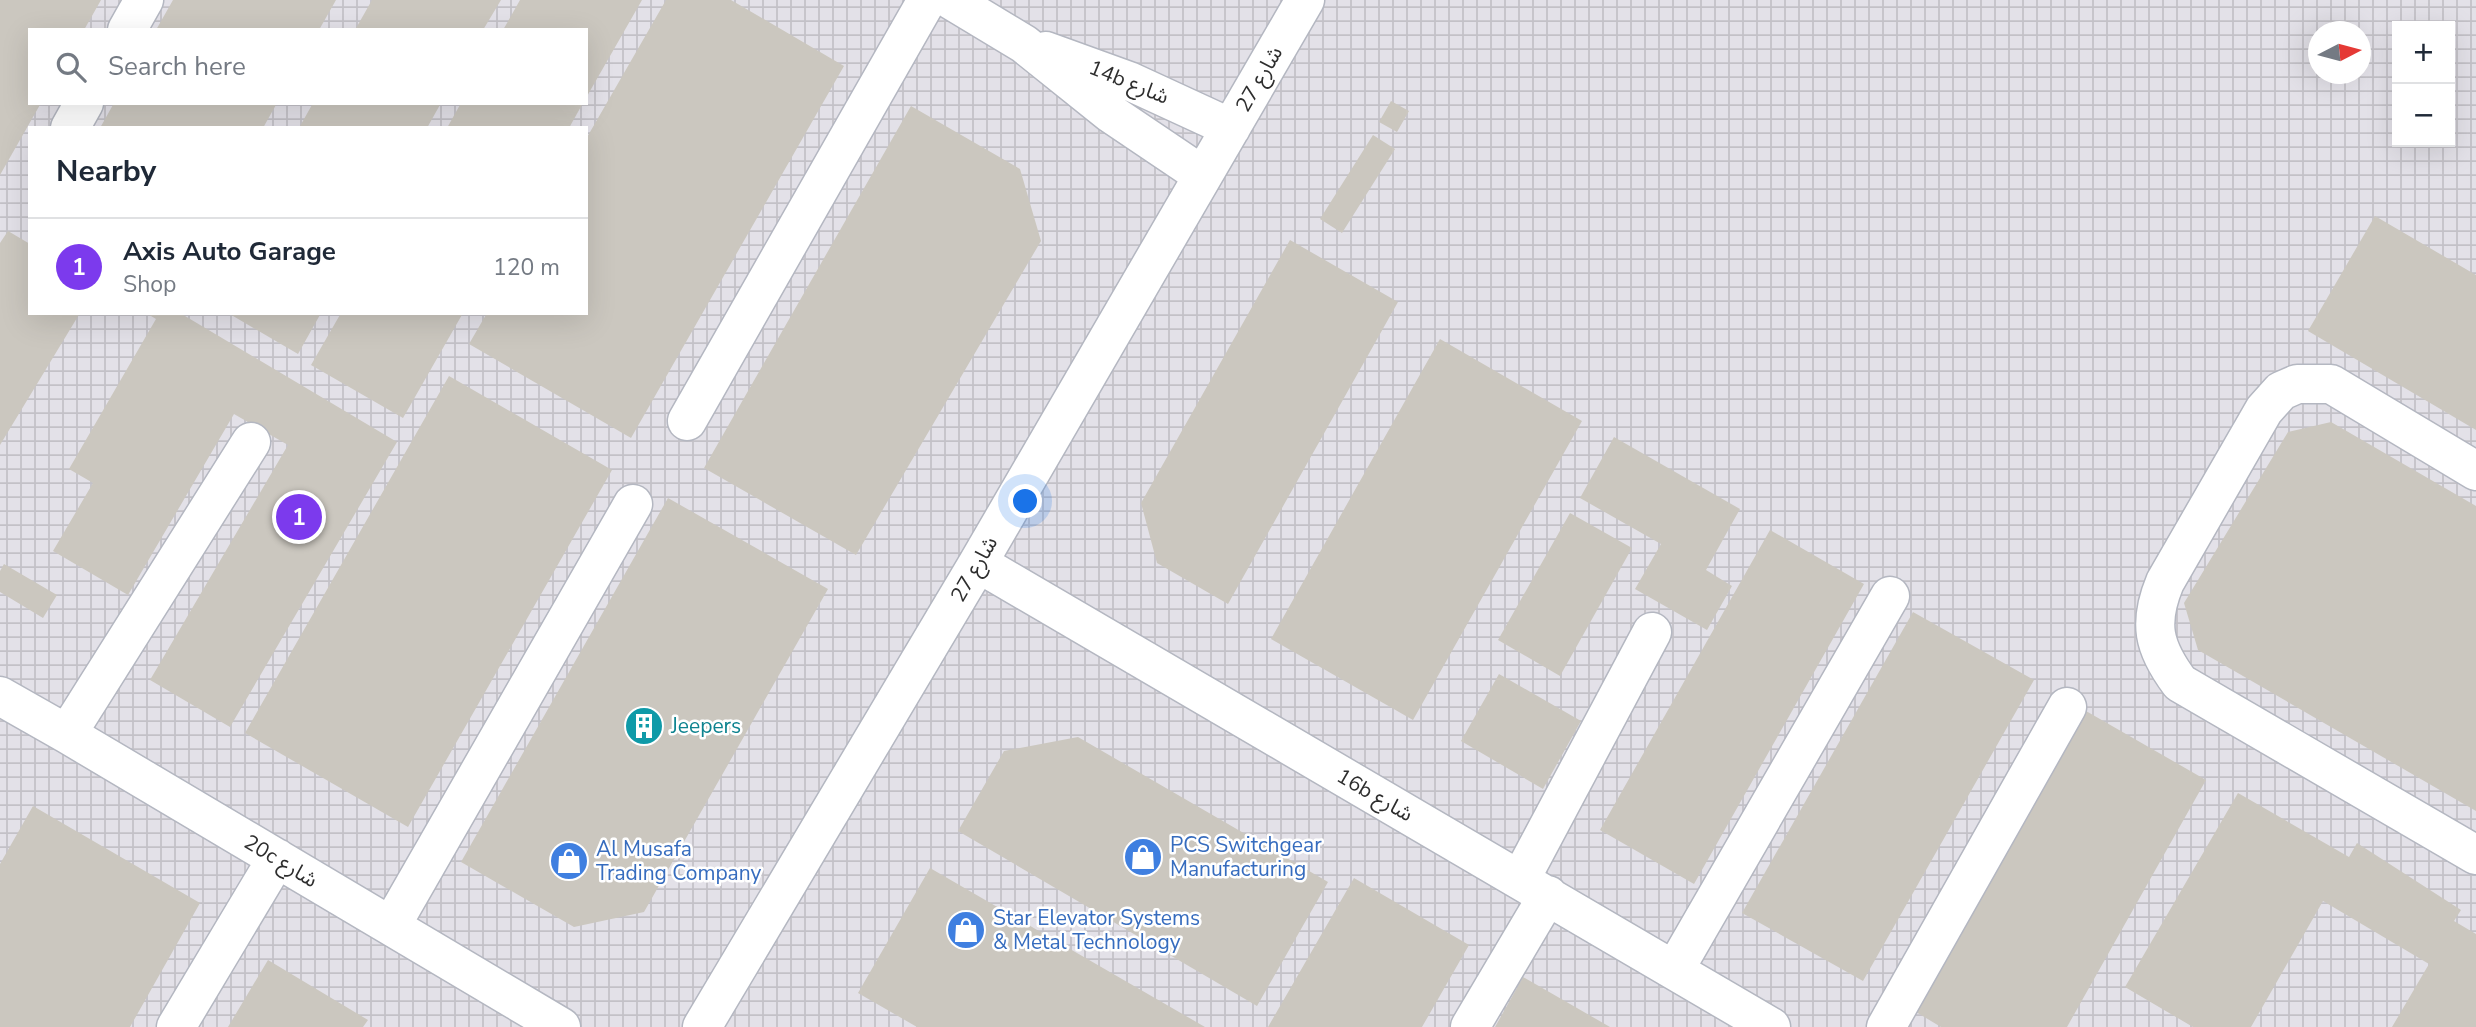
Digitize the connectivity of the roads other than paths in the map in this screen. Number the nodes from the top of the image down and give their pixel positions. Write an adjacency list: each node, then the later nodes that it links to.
1 (144, 0): 5 (street)
2 (927, 0): 11 (street)
3 (951, 0): 6 (street, 14b شارع)
4 (1305, 0): 9 (street, شارع 27)
5 (128, 28)
6 (1024, 44): 9 (street, 14b شارع); 10 (street, 14b شارع)
7 (83, 105): 8 (street)
8 (71, 126)
9 (1231, 128): 10 (street, شارع 27)
10 (1202, 176): 15 (street, شارع 27)
11 (687, 421)
12 (251, 442): 20 (street)
13 (2476, 471): 21 (street)
14 (633, 504): 24 (street)
15 (978, 563): 23 (street, 16b شارع); 28 (street, شارع 27)
16 (1890, 596): 25 (street)
17 (1653, 632): 23 (street)
18 (0, 696): 20 (street, 20c شارع)
19 (2067, 707): 31 (street)
20 (67, 734): 22 (street, 20c شارع)
21 (2476, 855)
22 (277, 858): 24 (street, 20c شارع); 26 (street)
23 (1534, 887): 25 (street, 16b شارع); 29 (street)
24 (391, 926): 27 (street, 20c شارع)
25 (1675, 969): 30 (street, 16b شارع)
26 (176, 1027)
27 (561, 1027)
28 (702, 1027)
29 (1470, 1027)
30 (1771, 1027)
31 (1885, 1027)

